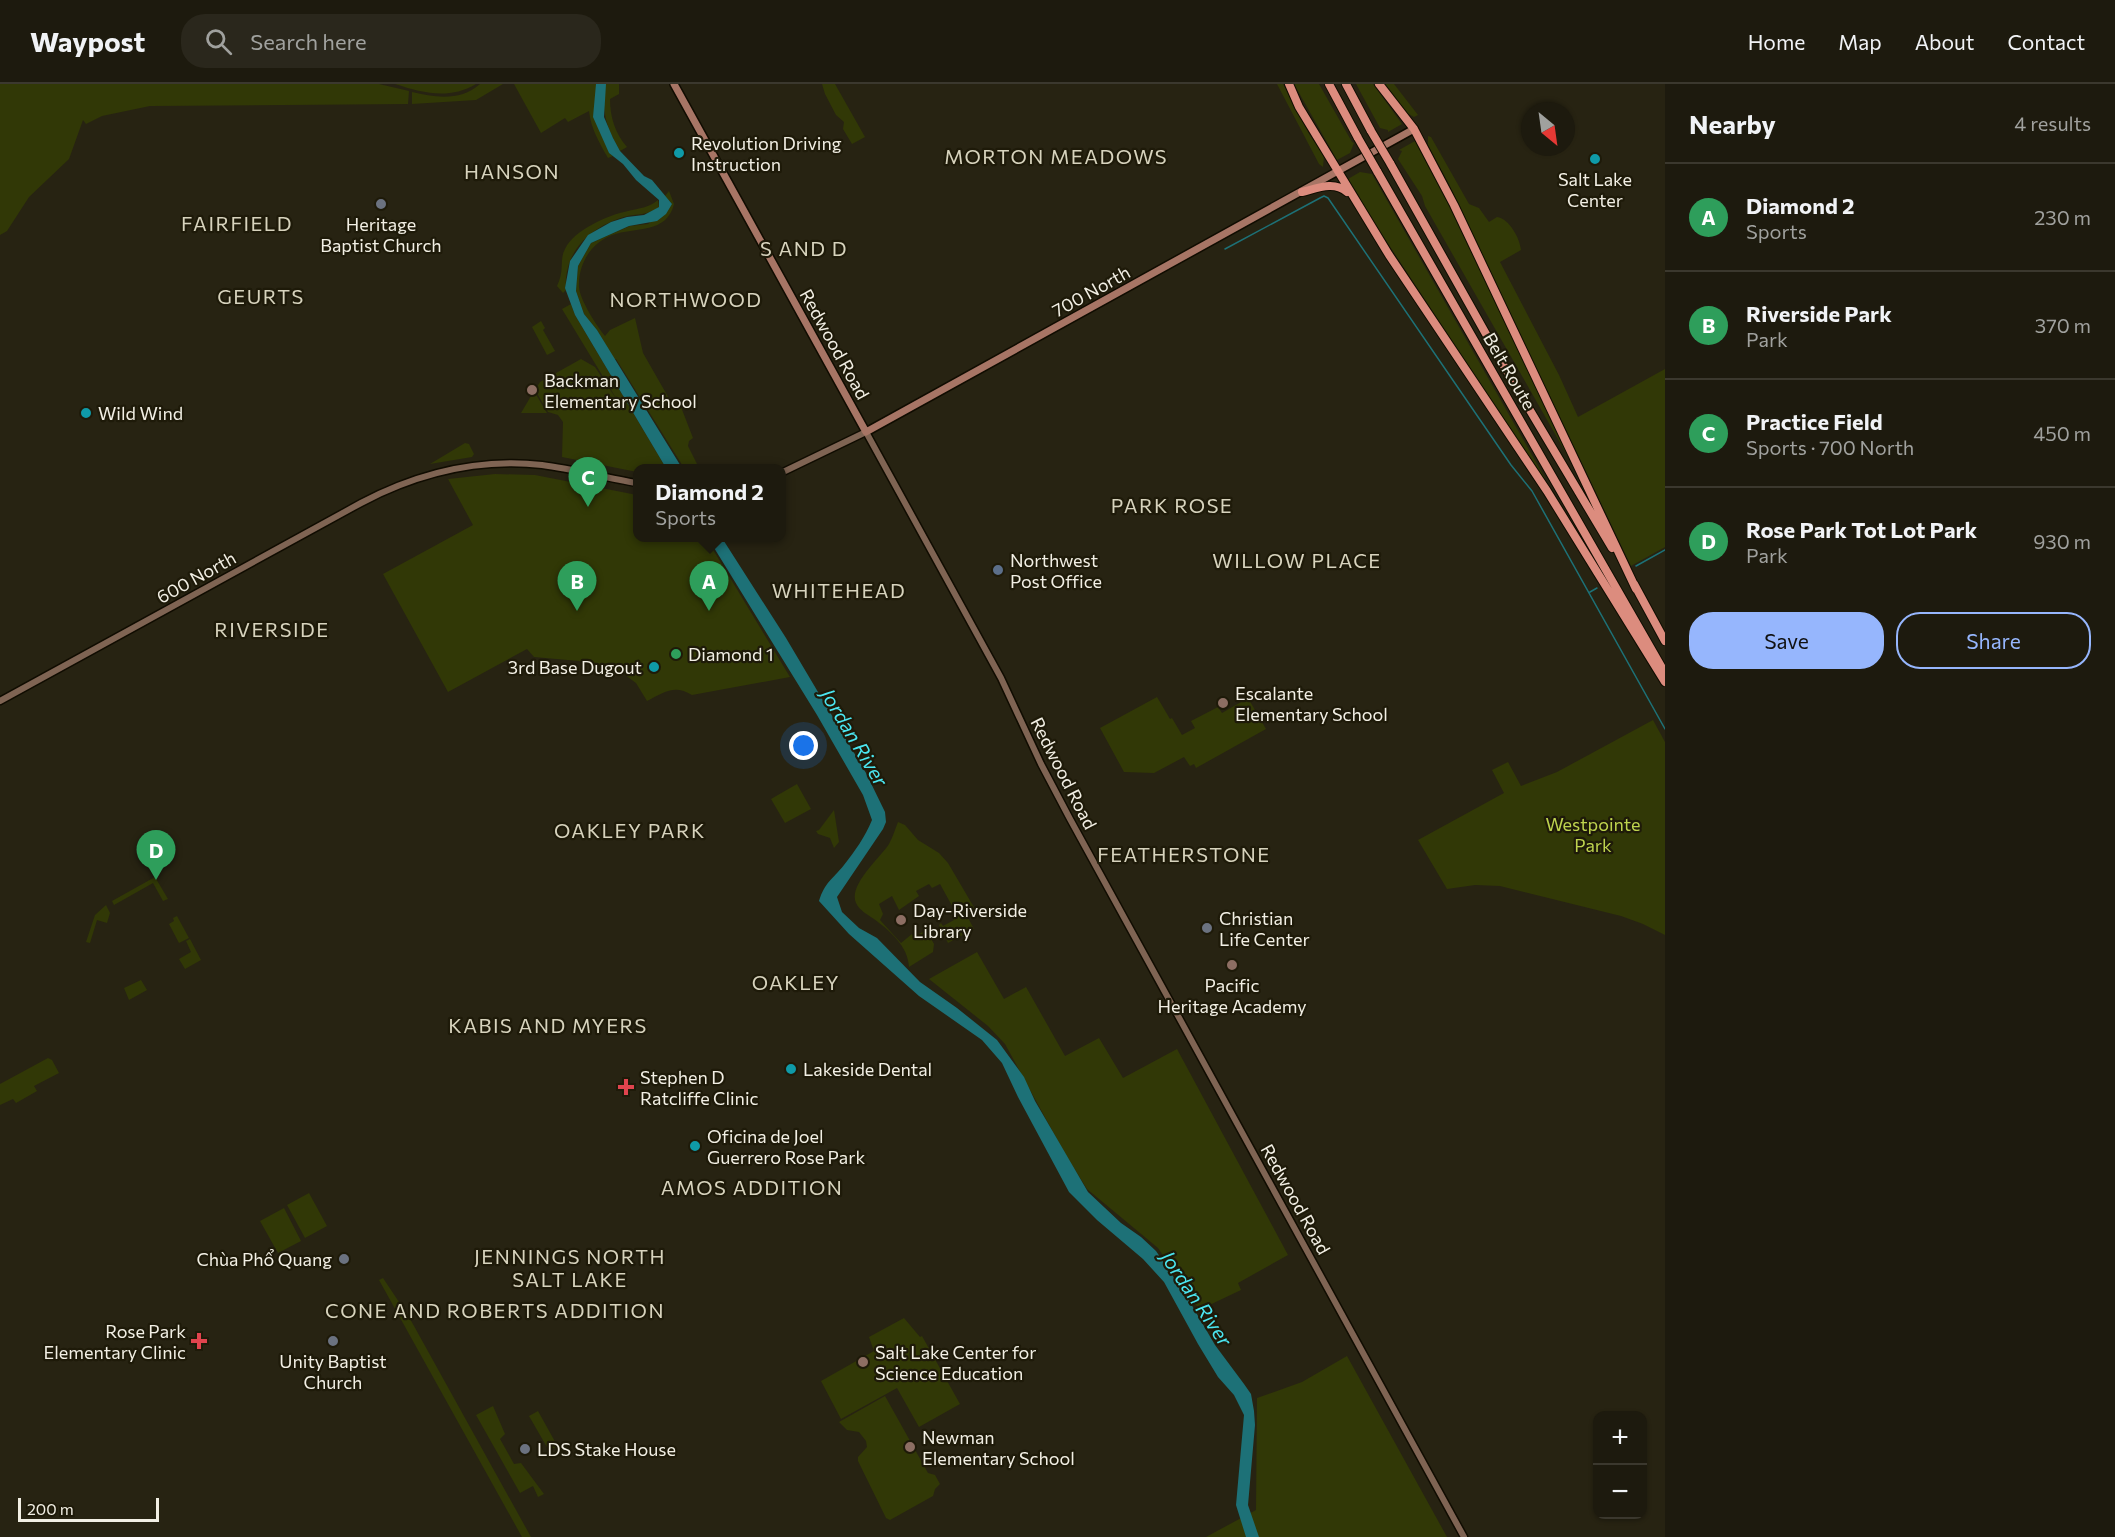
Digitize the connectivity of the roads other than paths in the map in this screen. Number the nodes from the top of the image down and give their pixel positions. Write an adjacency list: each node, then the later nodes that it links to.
1 (674, 84): 10 (main road, Redwood Road)
2 (1289, 84): 7 (highway)
3 (1329, 84): 15 (highway, Belt Route, bridge)
4 (1346, 84): 13 (highway, Belt Route, bridge)
5 (1379, 84): 6 (highway)
6 (1414, 129): 7 (main road, 700 North); 13 (highway)
7 (1337, 171): 8 (main road, 700 North); 9 (highway)
8 (1302, 192): 9 (highway); 10 (main road, 700 North)
9 (1355, 200): 16 (highway)
10 (866, 432): 11 (main road, 700 North); 18 (main road, Redwood Road)
11 (786, 471)
12 (633, 482): 17 (main road, 600 North)
13 (1636, 589): 14 (highway, Belt Route)
14 (1665, 641)
15 (1665, 673)
16 (1665, 682)
17 (0, 701)
18 (1464, 1537)

